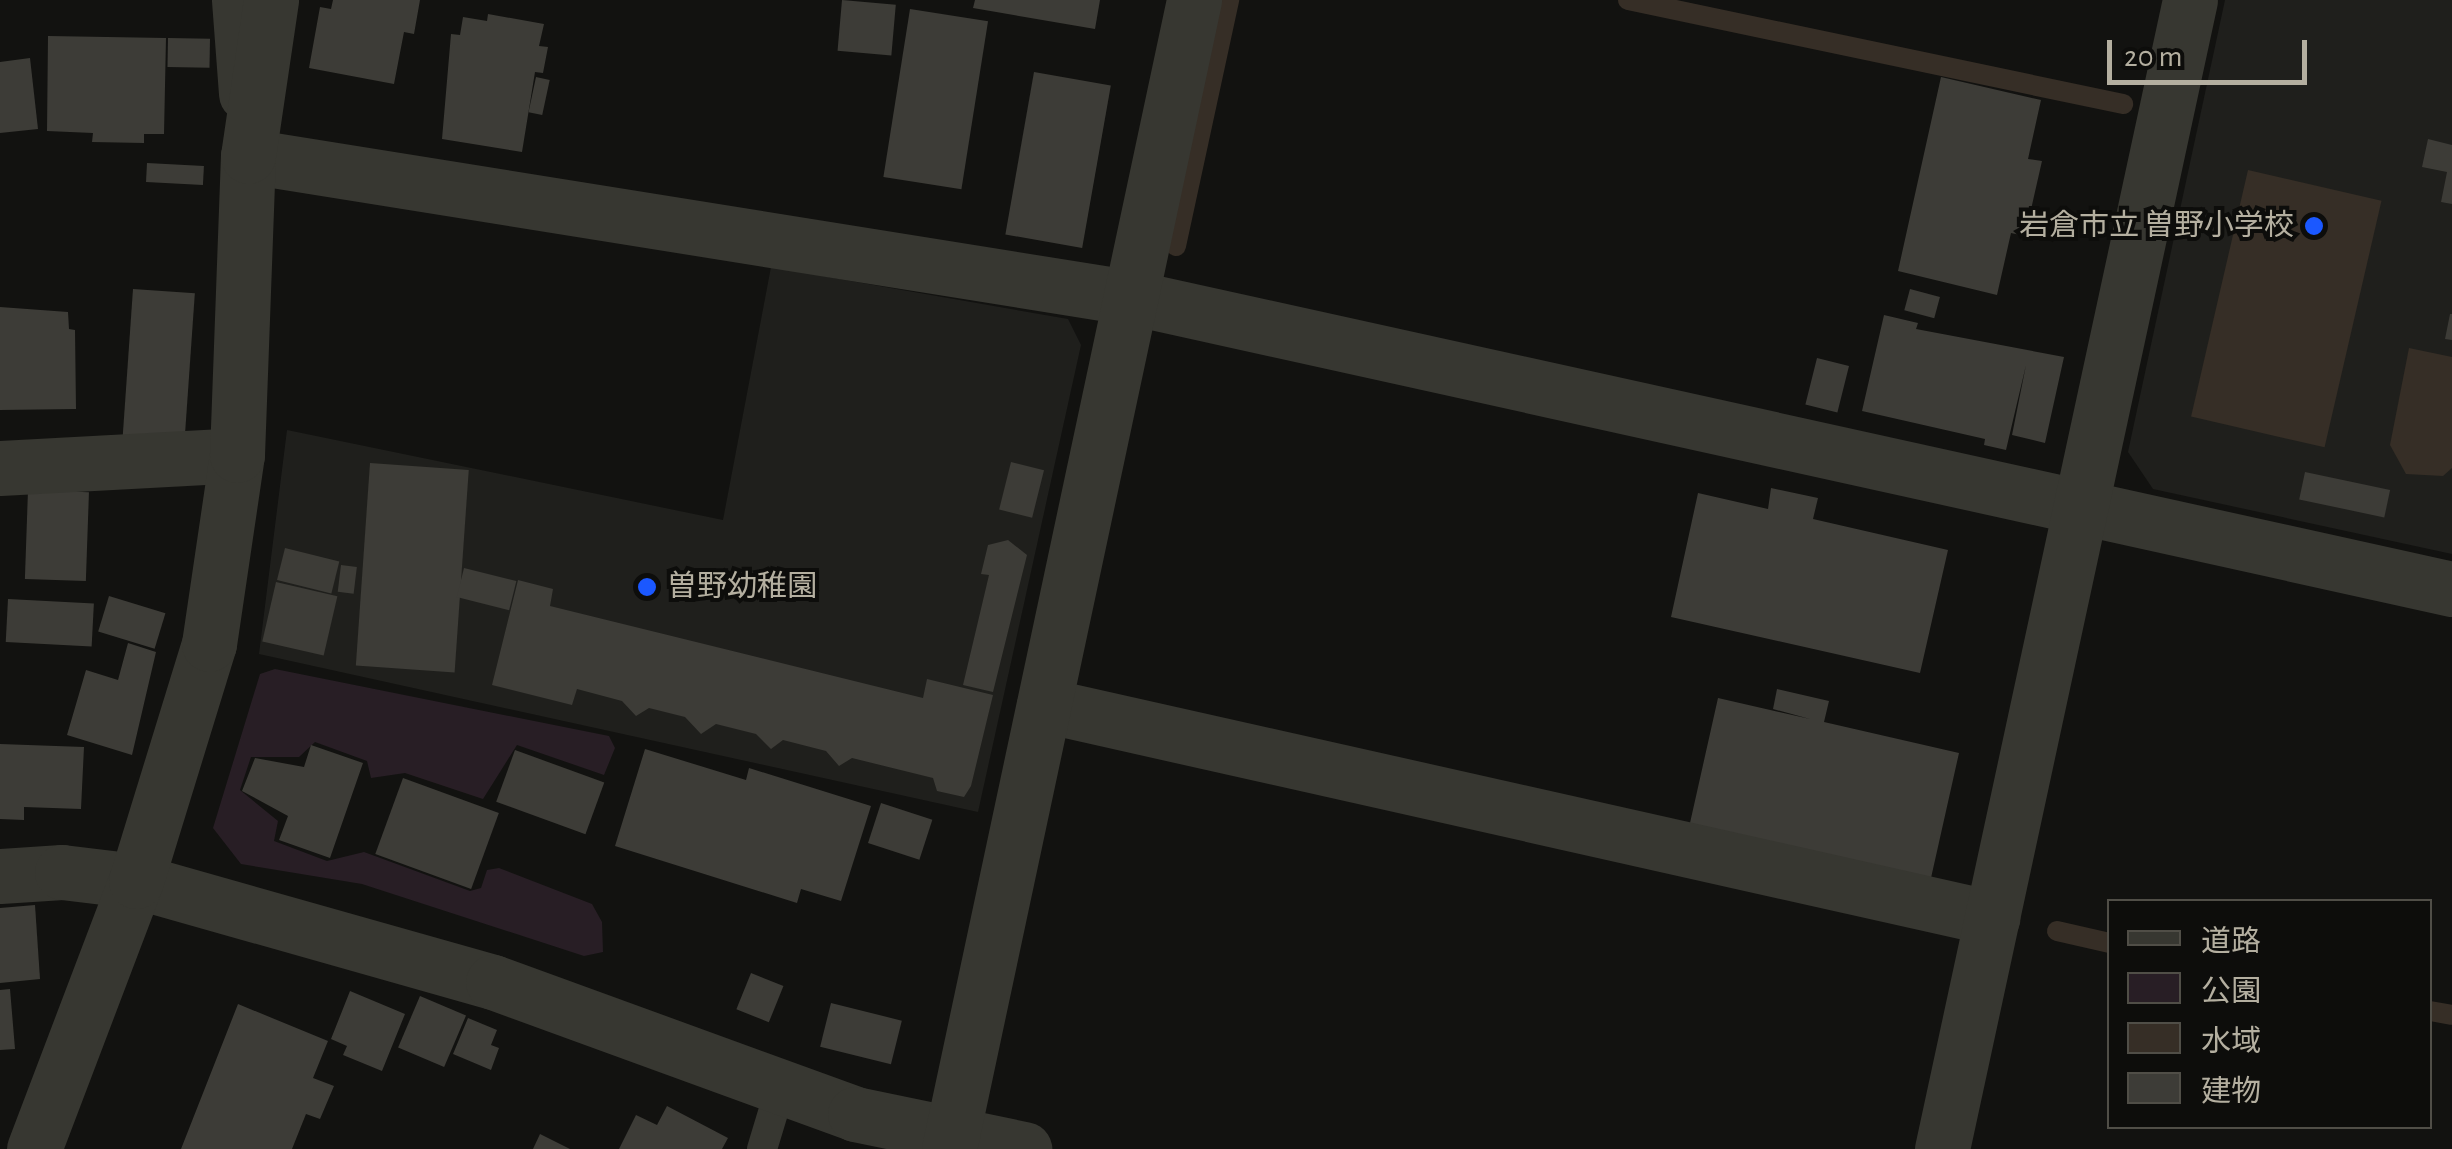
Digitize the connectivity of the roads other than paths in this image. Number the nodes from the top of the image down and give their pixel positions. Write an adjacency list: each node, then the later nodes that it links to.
1 (239, 0): 5 (street)
2 (271, 0): 5 (street)
3 (1194, 0): 6 (street)
4 (2190, 0): 9 (street)
5 (249, 149): 6 (street); 7 (street)
6 (1134, 298): 9 (street); 11 (street)
7 (237, 455): 8 (street); 13 (street)
8 (0, 468)
9 (2080, 511): 10 (street); 14 (street)
10 (2452, 589)
11 (1044, 704): 14 (street); 16 (street)
12 (0, 876): 13 (street)
13 (136, 881): 15 (street); 17 (street)
14 (1992, 918): 20 (street)
15 (781, 1086): 16 (street); 18 (lane)
16 (950, 1141): 19 (street)
17 (34, 1149)
18 (762, 1149)
19 (1024, 1149)
20 (1942, 1149)

